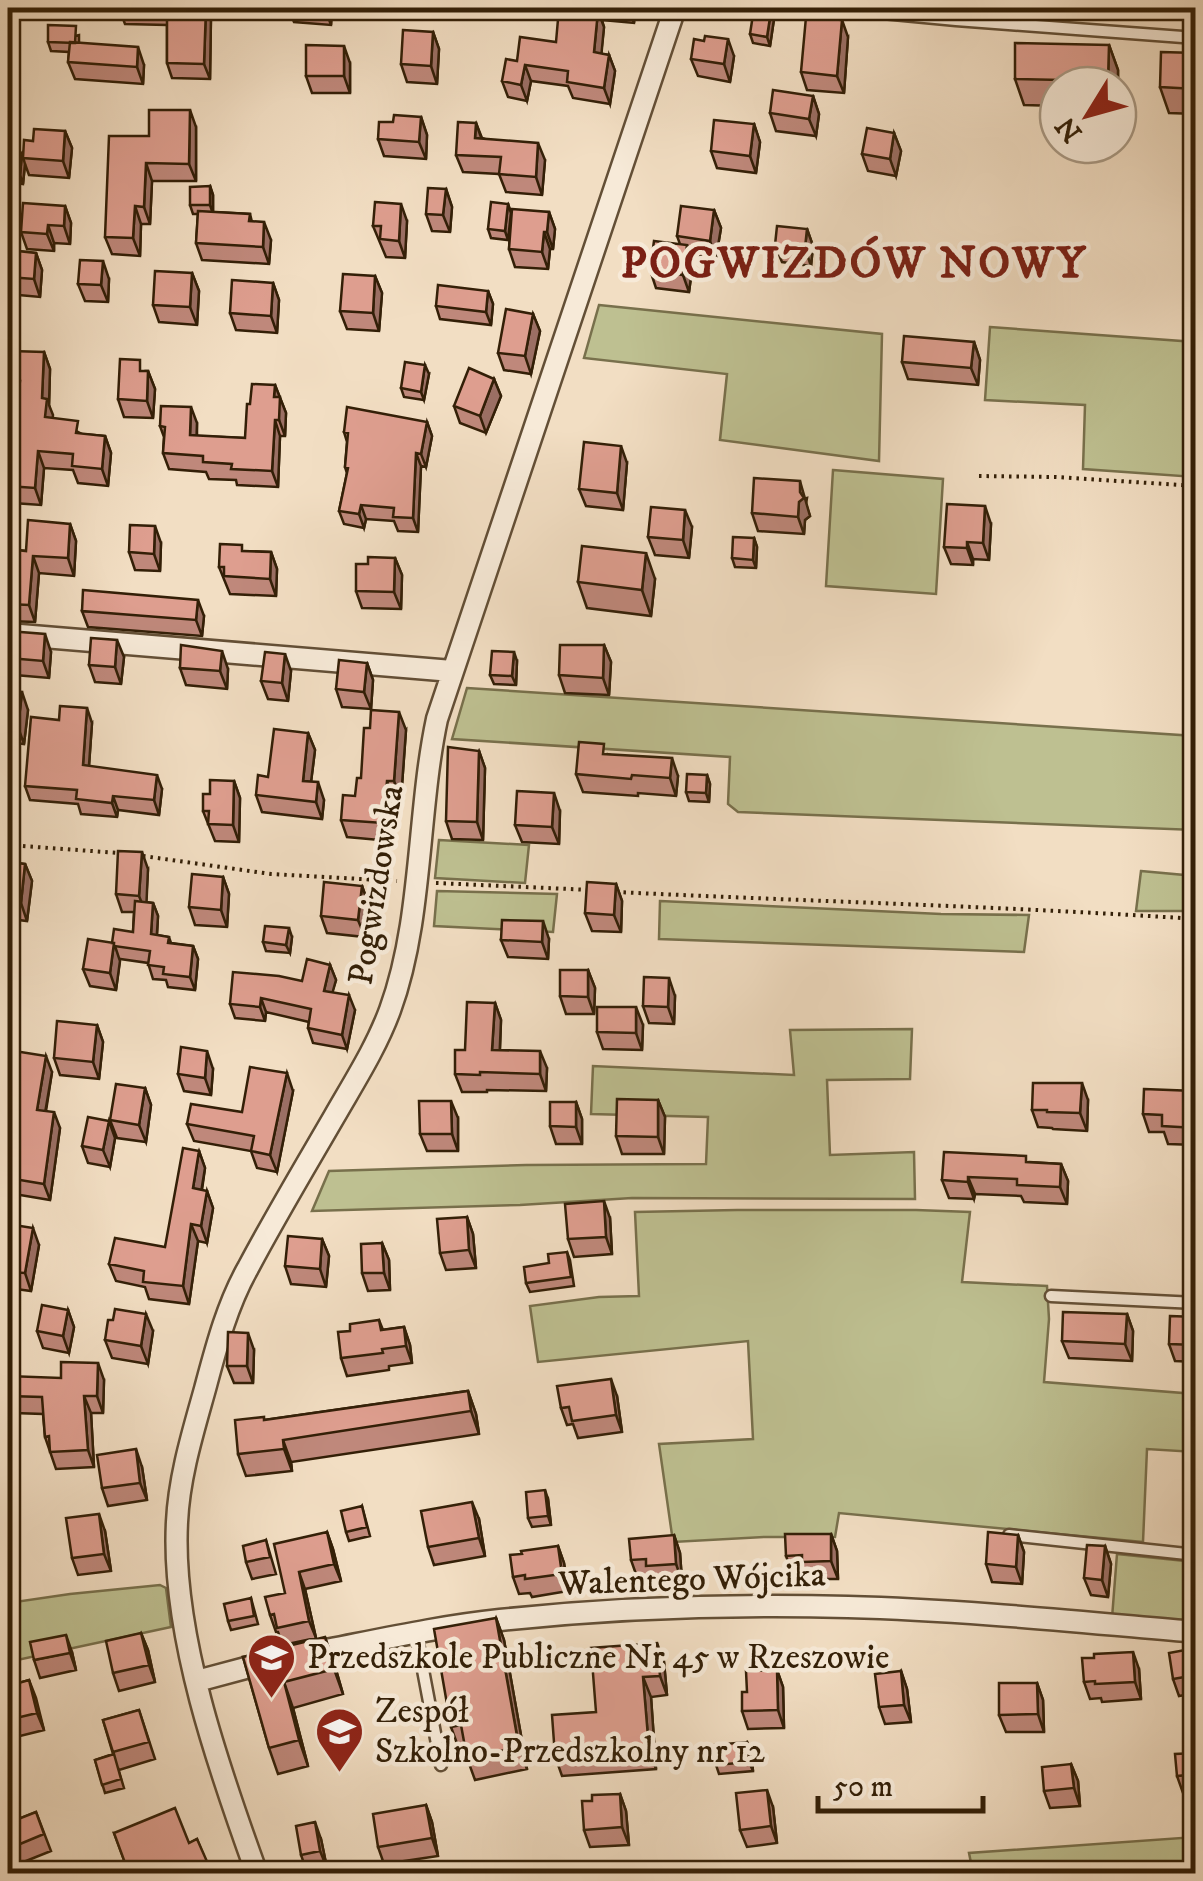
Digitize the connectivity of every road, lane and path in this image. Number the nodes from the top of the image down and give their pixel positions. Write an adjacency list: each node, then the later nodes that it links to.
1 (675, 8): 7 (street, Pogwizdowska)
2 (830, 8): 3 (lane)
3 (1196, 38)
4 (978, 476): 5 (path)
5 (1196, 486)
6 (8, 634): 7 (street)
7 (452, 671): 9 (street, Pogwizdowska)
8 (8, 845): 9 (path)
9 (415, 882): 10 (path); 17 (street, Pogwizdowska)
10 (1181, 918)
11 (1051, 1296): 12 (lane)
12 (1196, 1303)
13 (993, 1533): 14 (lane)
14 (1196, 1556)
15 (1196, 1632): 16 (street, Walentego Wójcika)
16 (416, 1633): 17 (street, Walentego Wójcika); 18 (lane)
17 (197, 1681): 19 (street, Pogwizdowska)
18 (441, 1765)
19 (257, 1874)

